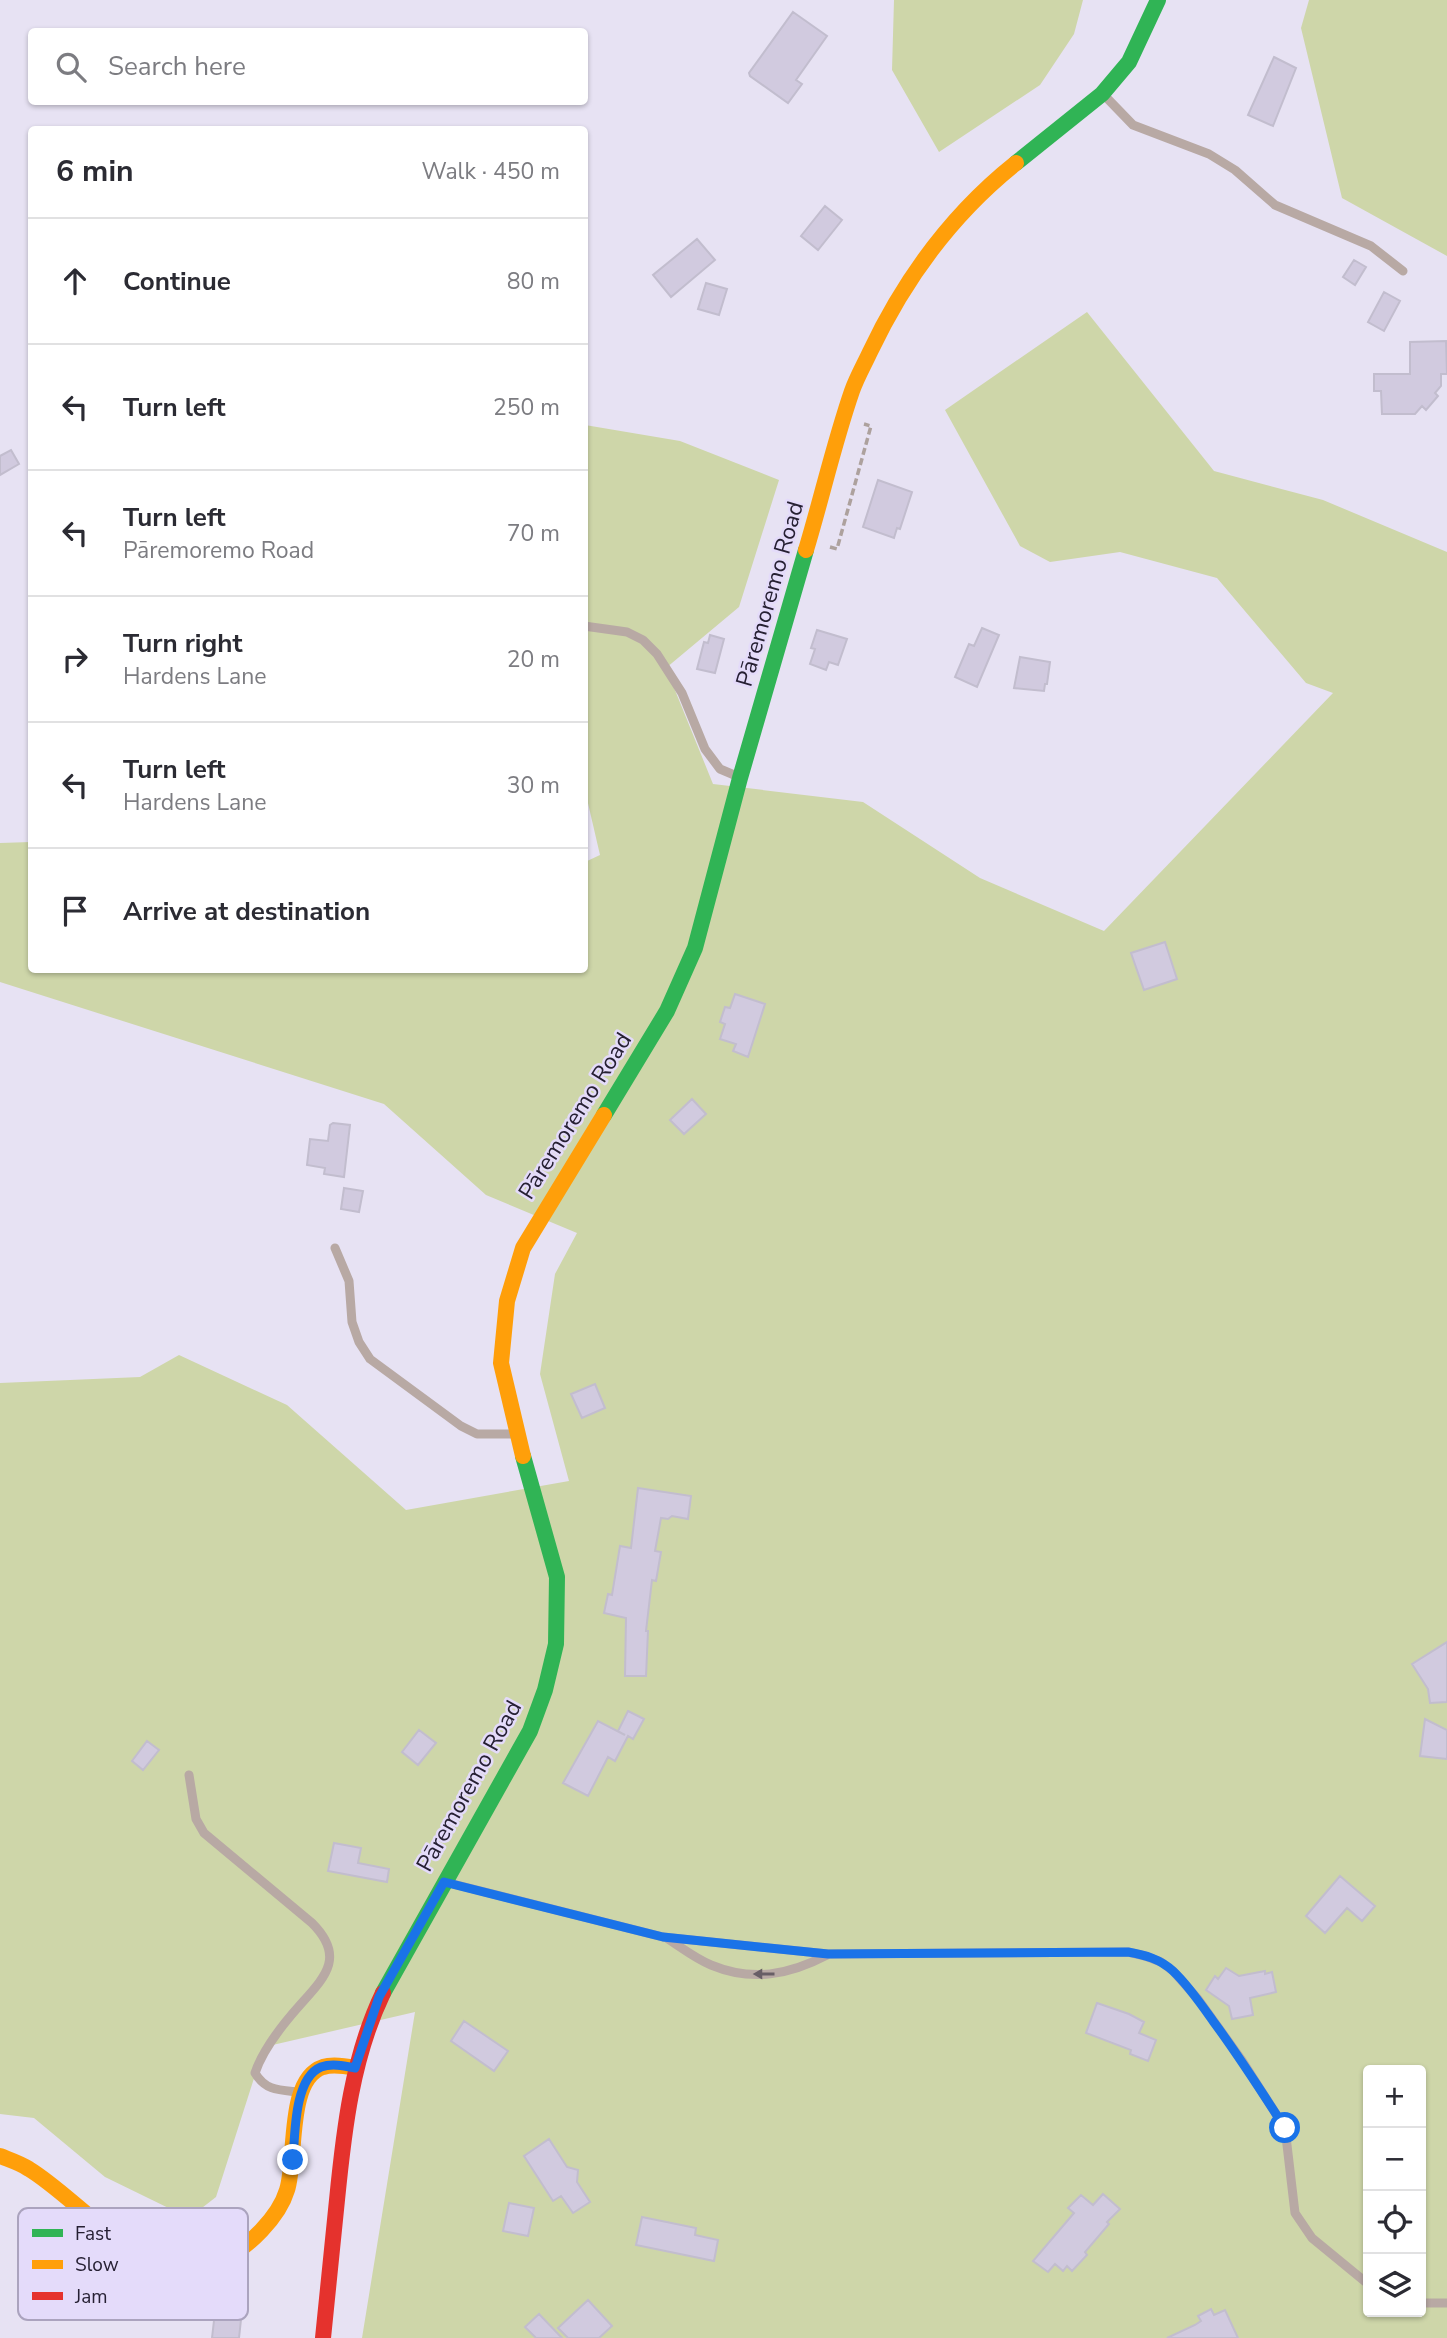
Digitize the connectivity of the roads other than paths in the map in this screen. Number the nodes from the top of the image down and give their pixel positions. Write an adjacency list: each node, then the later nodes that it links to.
1 (1158, 0): 2 (street, Pāremoremo Road)
2 (1102, 94): 3 (lane); 5 (street, Pāremoremo Road)
3 (1403, 271)
4 (588, 627): 5 (lane)
5 (740, 778): 7 (street, Pāremoremo Road)
6 (335, 1248): 7 (lane)
7 (517, 1434): 9 (street, Pāremoremo Road)
8 (189, 1775): 13 (lane)
9 (444, 1882): 10 (lane); 12 (street, Pāremoremo Road)
10 (663, 1937): 11 (lane); 11 (lane, one-way to 10)
11 (828, 1954): 17 (lane)
12 (355, 2068): 13 (street); 20 (street, Pāremoremo Road)
13 (301, 2093): 16 (street)
14 (0, 2156): 15 (street)
15 (80, 2208)
16 (248, 2242)
17 (1363, 2280)
18 (1426, 2303): 19 (lane)
19 (1447, 2303)
20 (323, 2338)

